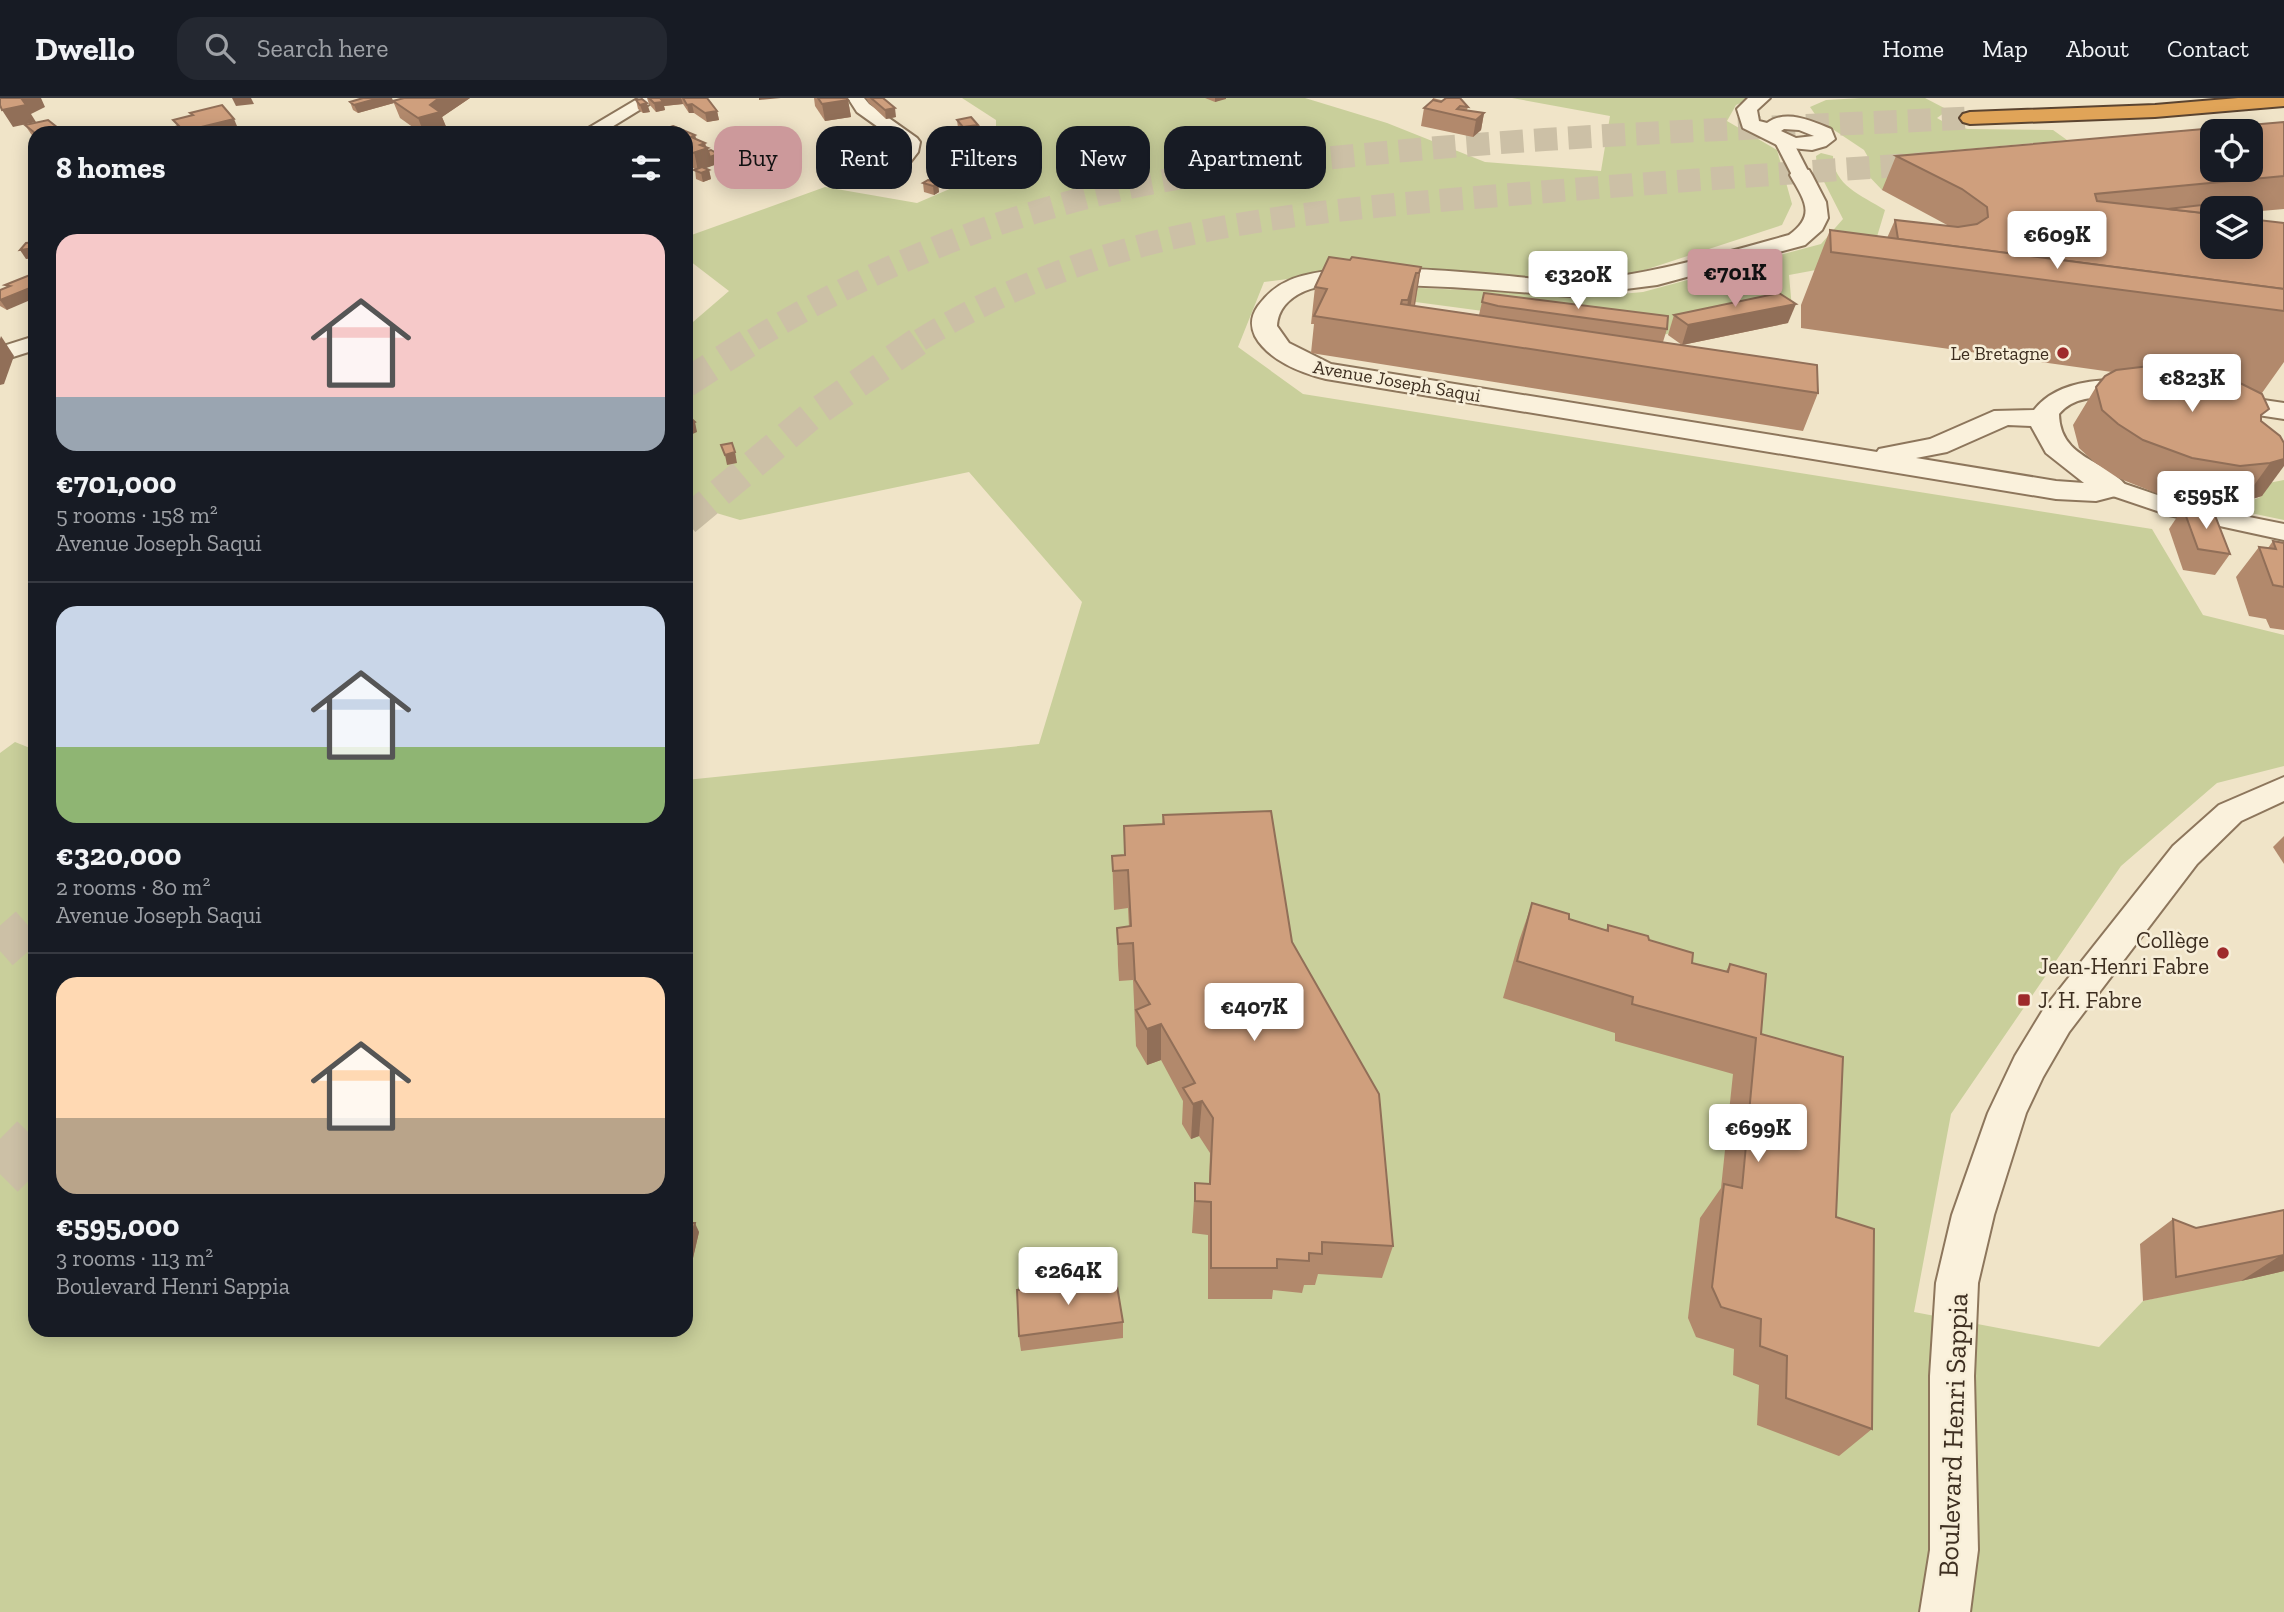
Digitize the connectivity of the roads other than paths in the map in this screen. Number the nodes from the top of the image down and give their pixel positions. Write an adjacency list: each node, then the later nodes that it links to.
1 (651, 98): 7 (street)
2 (856, 98): 8 (street)
3 (1760, 98): 9 (street)
4 (2284, 100): 5 (highway)
5 (1970, 118)
6 (1804, 120): 9 (street); 9 (street); 10 (street)
7 (601, 126)
8 (891, 126)
9 (1780, 131): 10 (street, Avenue Joseph Saqui)
10 (1801, 175): 15 (street, Avenue Joseph Saqui)
11 (28, 345): 12 (street)
12 (0, 354)
13 (2284, 411): 14 (street)
14 (2043, 418): 15 (street); 16 (street)
15 (1849, 457): 16 (street)
16 (2113, 488): 17 (street)
17 (2284, 532)
18 (2284, 788): 19 (street, Boulevard Henri Sappia)
19 (1945, 1612)

